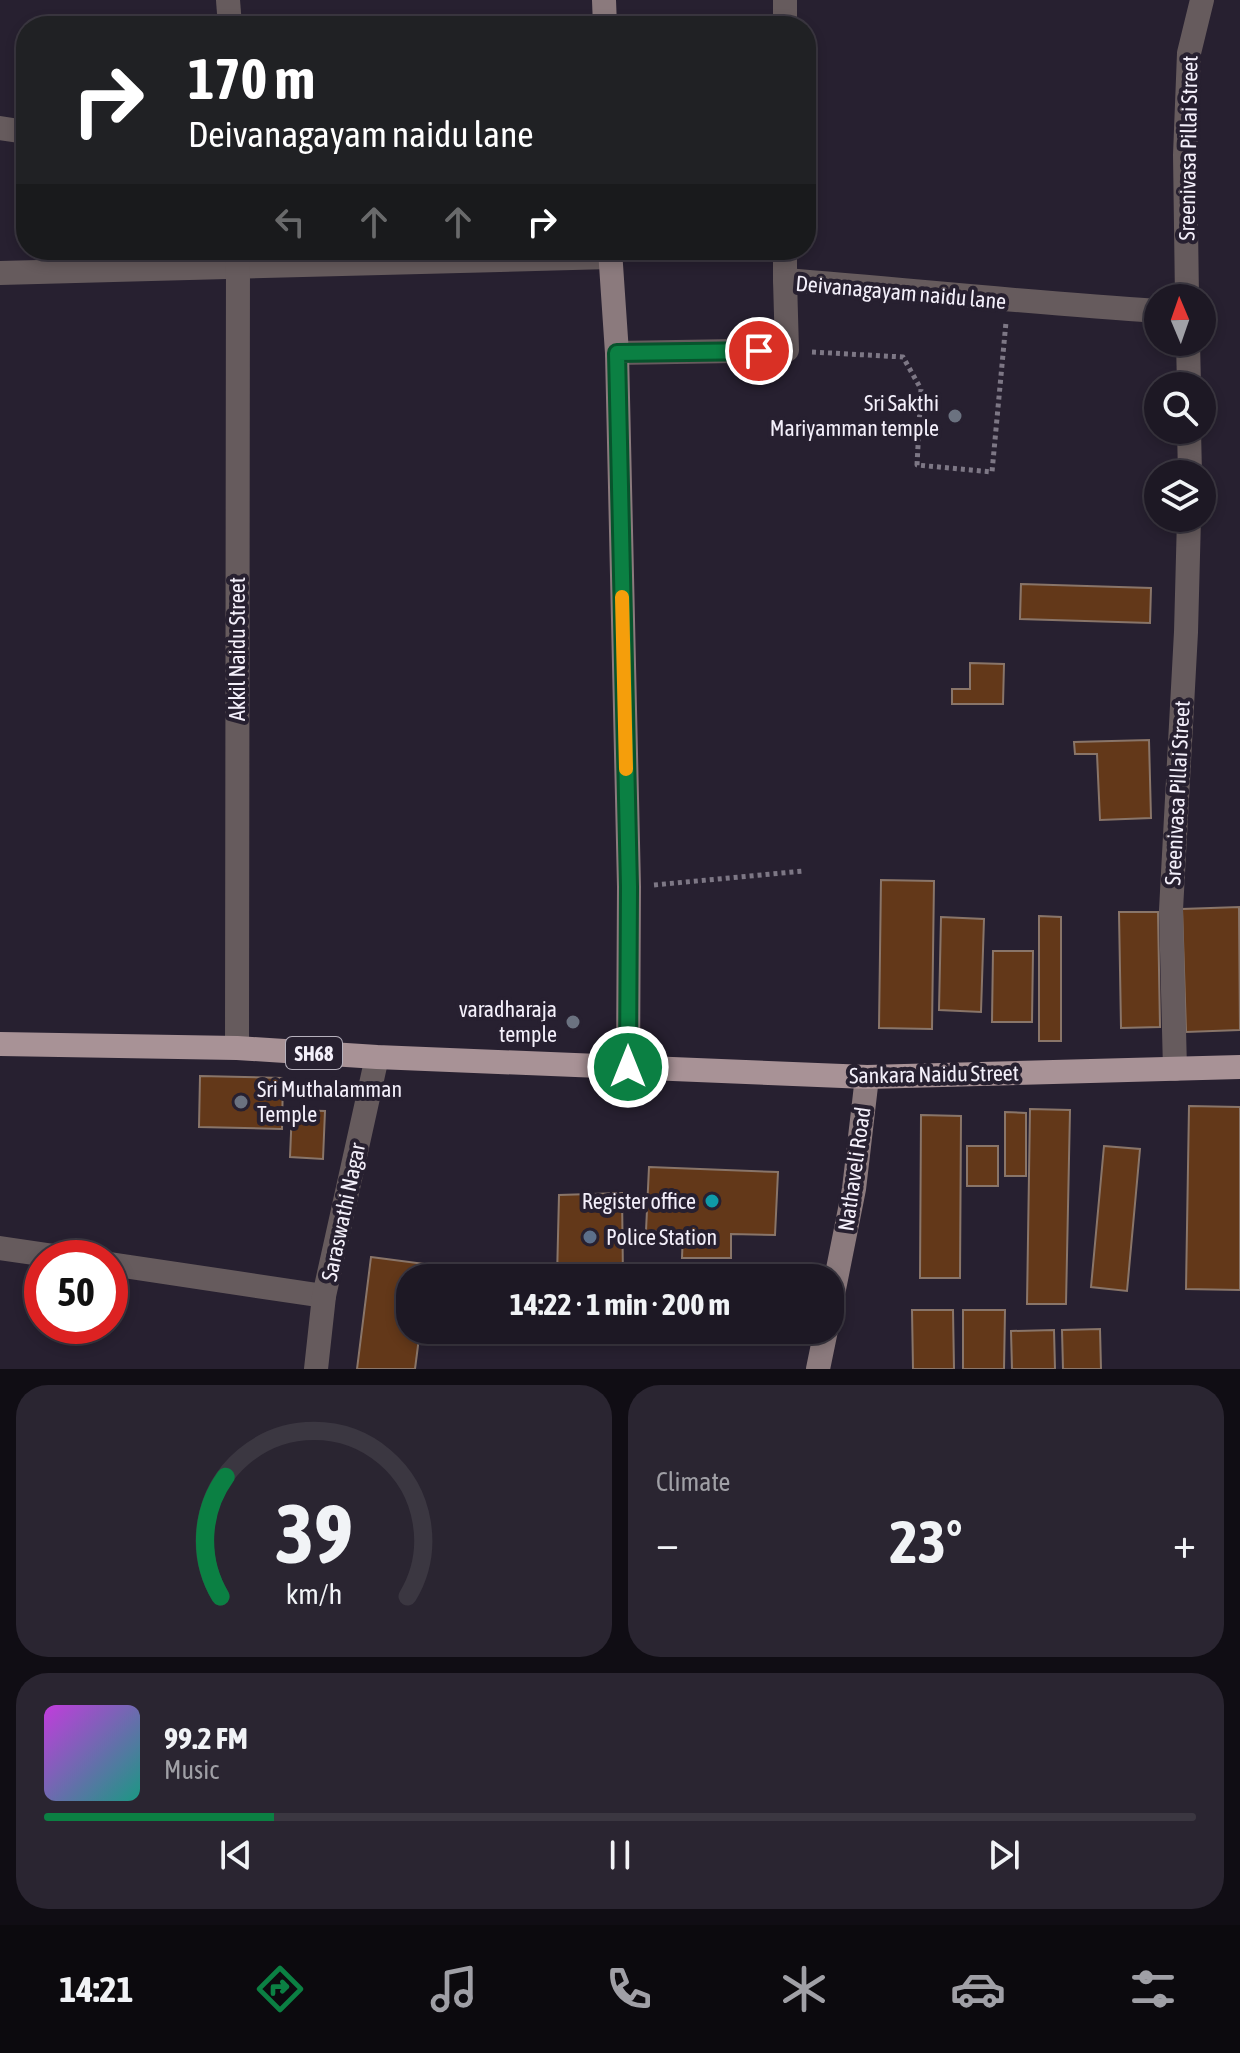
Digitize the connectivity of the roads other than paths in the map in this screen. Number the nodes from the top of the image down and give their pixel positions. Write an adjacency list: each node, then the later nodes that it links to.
1 (1202, 0): 8 (street, Sreenivasa Pillai Street)
2 (54, 260): 6 (street)
3 (238, 260): 13 (street, Akkil Naidu Street)
4 (610, 260): 10 (main road)
5 (785, 260): 7 (street)
6 (0, 273)
7 (785, 280): 9 (street, Deivanagayam naidu lane); 10 (street, Deivanagayam naidu lane)
8 (1187, 284)
9 (1144, 310)
10 (617, 353): 15 (main road)
11 (1189, 532): 17 (street, Sreenivasa Pillai Street)
12 (0, 1044): 13 (main road, SH68)
13 (237, 1048): 14 (main road, SH68)
14 (377, 1057): 15 (main road, SH68); 23 (street, Saraswathi Nagar)
15 (628, 1067): 18 (main road, Sankara Naidu Street / SH68)
16 (1240, 1067): 17 (main road, Sankara Naidu Street / SH68)
17 (1175, 1069): 18 (main road, Sankara Naidu Street / SH68)
18 (867, 1077): 21 (main road, Nathaveli Road)
19 (0, 1248): 20 (street)
20 (24, 1252)
21 (839, 1264)
22 (128, 1267): 23 (street)
23 (324, 1296): 25 (street, Saraswathi Nagar)
24 (823, 1344): 26 (main road)
25 (316, 1369)
26 (818, 1369)

